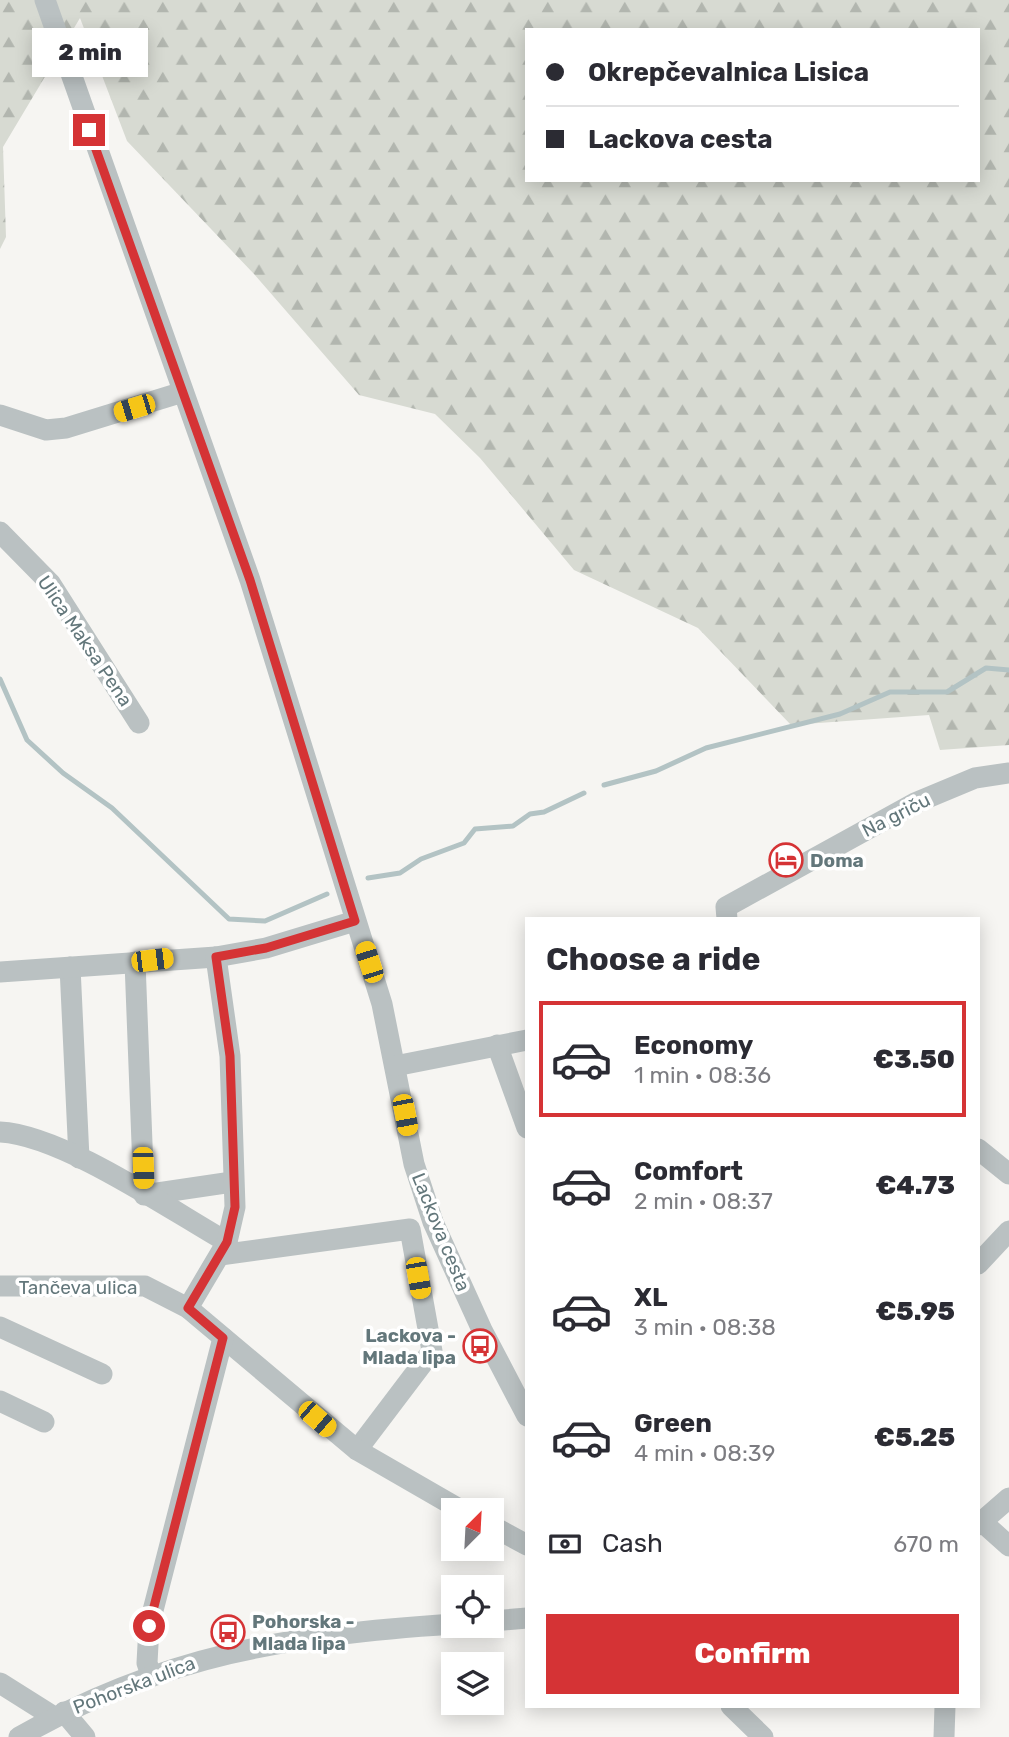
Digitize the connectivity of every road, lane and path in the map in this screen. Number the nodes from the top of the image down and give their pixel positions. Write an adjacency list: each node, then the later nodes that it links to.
1 (45, 0): 2 (street, Lackova cesta)
2 (183, 392): 3 (street); 8 (street, Lackova cesta)
3 (0, 415)
4 (0, 532): 5 (street, Ulica Maksa Pena)
5 (139, 723)
6 (1009, 773): 7 (street, Na griču)
7 (727, 917)
8 (355, 921): 9 (street); 15 (street, Lackova cesta)
9 (216, 957): 10 (street); 21 (street)
10 (135, 962): 11 (street); 22 (street)
11 (70, 967): 12 (street); 19 (street)
12 (0, 972)
13 (525, 1040): 14 (street)
14 (497, 1045): 15 (street); 16 (street)
15 (395, 1066): 32 (street, Lackova cesta)
16 (525, 1122)
17 (0, 1132): 19 (street)
18 (980, 1151): 20 (street)
19 (79, 1158): 22 (street)
20 (1009, 1174)
21 (232, 1182): 22 (street); 24 (street)
22 (144, 1195): 24 (street)
23 (1009, 1231): 25 (street)
24 (224, 1248): 27 (street); 34 (street)
25 (980, 1262)
26 (0, 1286): 27 (street, Tančeva ulica)
27 (188, 1308): 29 (street, Tančeva ulica)
28 (0, 1327): 30 (street)
29 (223, 1338): 34 (street, Tančeva ulica); 45 (street)
30 (102, 1374)
31 (0, 1401): 33 (street)
32 (525, 1412)
33 (44, 1422)
34 (357, 1450): 35 (street, Tančeva ulica)
35 (441, 1498)
36 (1009, 1498): 37 (street)
37 (980, 1522)
38 (980, 1524): 41 (street)
39 (504, 1533): 40 (street)
40 (525, 1544)
41 (1009, 1546)
42 (525, 1618): 43 (street)
43 (504, 1621)
44 (441, 1625): 45 (street, Pohorska ulica)
45 (151, 1675): 49 (street, Pohorska ulica)
46 (0, 1683): 49 (street)
47 (732, 1708): 52 (street)
48 (945, 1708): 53 (street)
49 (59, 1714): 50 (street, Pohorska ulica); 51 (street, Pohorska ulica)
50 (19, 1737)
51 (85, 1737)
52 (763, 1737)
53 (944, 1737)

